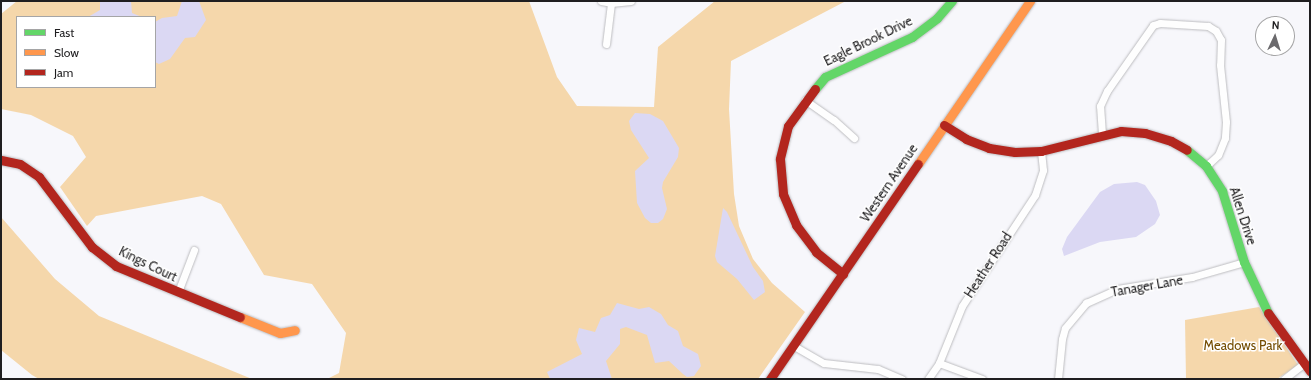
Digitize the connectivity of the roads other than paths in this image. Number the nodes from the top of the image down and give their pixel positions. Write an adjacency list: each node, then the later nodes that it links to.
1 (602, 1): 5 (street)
2 (631, 1): 5 (street)
3 (952, 1): 7 (street, Eagle Brook Drive)
4 (1030, 1): 8 (street, Western Avenue)
5 (611, 3): 6 (street)
6 (606, 44)
7 (805, 100): 10 (street); 16 (street, Eagle Brook Drive)
8 (944, 125): 11 (street, Allen Drive); 16 (street, Western Avenue)
9 (1102, 134): 11 (street, Allen Drive); 13 (street, Allen Drive); 13 (street)
10 (854, 138)
11 (1041, 151): 20 (street, Heather Road)
12 (1, 160): 17 (street, Kings Court)
13 (1206, 166): 15 (street, Allen Drive)
14 (194, 250): 17 (street)
15 (1244, 262): 21 (street, Allen Drive); 27 (street, Tanager Lane)
16 (843, 274): 19 (street, Western Avenue)
17 (178, 292): 18 (street, Kings Court)
18 (295, 330)
19 (794, 346): 23 (street, Western Avenue); 24 (street)
20 (939, 363): 25 (street, Heather Road); 26 (street)
21 (1304, 364): 22 (street, Allen Drive); 28 (street)
22 (1310, 371)
23 (770, 379)
24 (902, 379)
25 (928, 379)
26 (982, 379)
27 (1058, 379)
28 (1284, 379)

